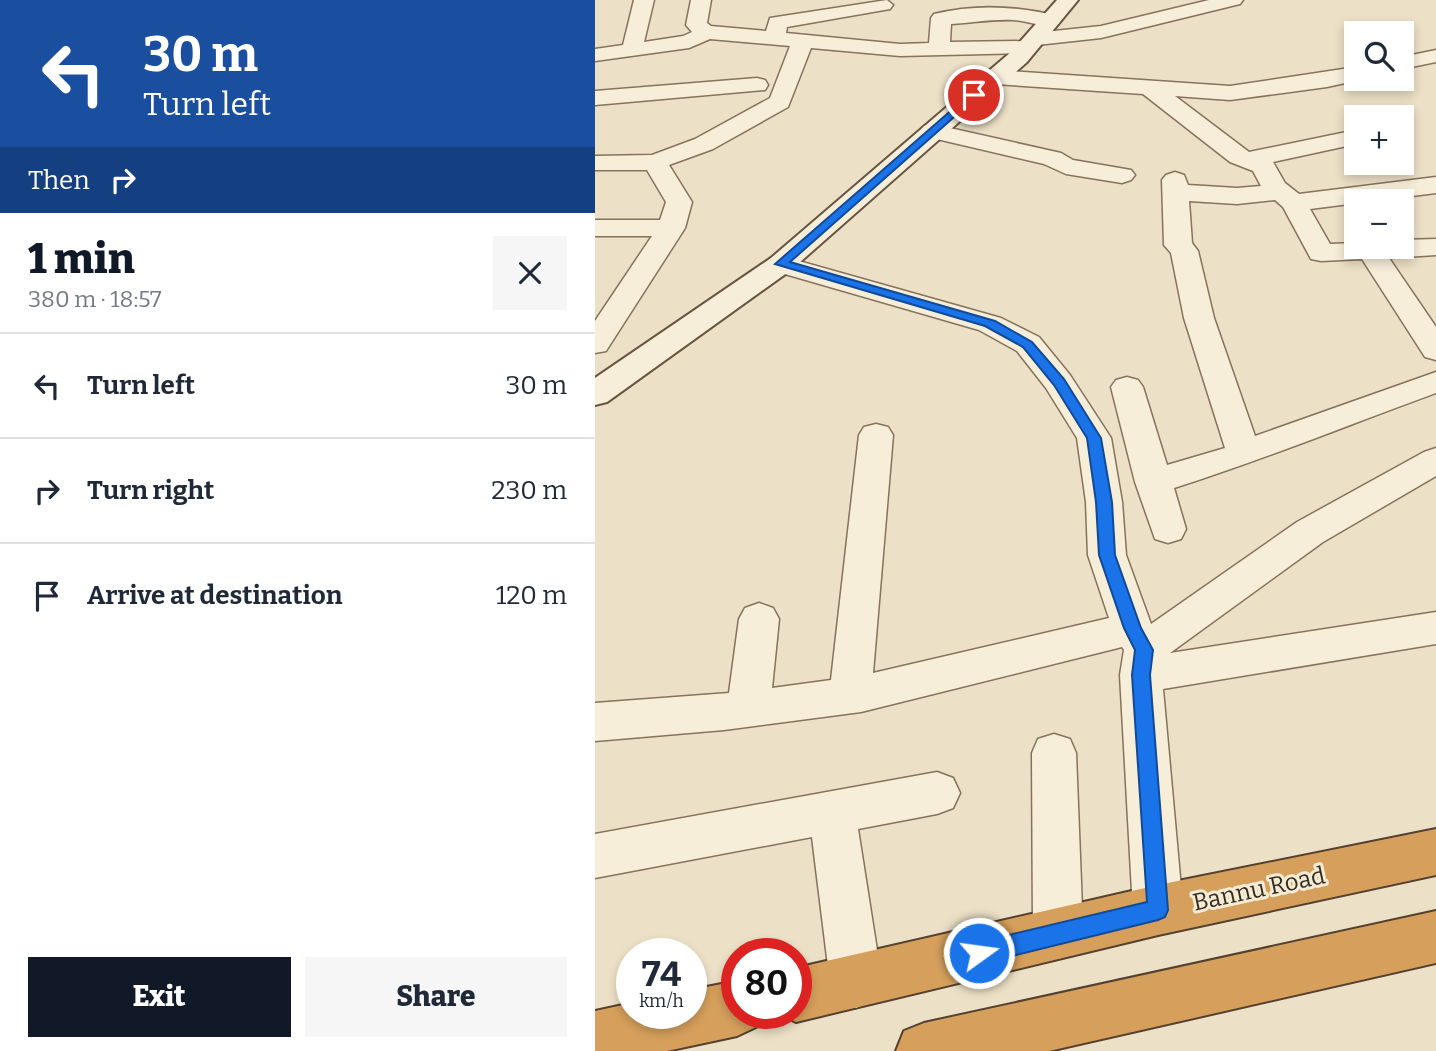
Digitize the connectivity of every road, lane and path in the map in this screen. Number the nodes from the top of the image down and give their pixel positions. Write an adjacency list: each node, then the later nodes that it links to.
1 (644, 0): 10 (street)
2 (701, 0): 7 (street)
3 (1233, 0): 6 (street)
4 (883, 5): 8 (street)
5 (970, 6): 6 (street); 11 (street)
6 (1045, 26): 11 (street); 16 (main road)
7 (706, 32): 8 (street); 10 (street)
8 (775, 40): 9 (street)
9 (802, 43): 11 (street); 23 (street)
10 (632, 50): 12 (street)
11 (939, 50)
12 (595, 55)
13 (1433, 59): 14 (street)
14 (1414, 61)
15 (1344, 76): 18 (street)
16 (995, 77): 18 (street); 20 (main road)
17 (757, 85): 19 (street)
18 (1150, 88): 22 (street)
19 (595, 98)
20 (932, 131): 25 (street); 34 (main road)
21 (1344, 140): 22 (street)
22 (1248, 160): 27 (street)
23 (655, 162): 24 (street); 29 (street)
24 (595, 163)
25 (1122, 175)
26 (1436, 185): 27 (street)
27 (1287, 197): 32 (street); 41 (street)
28 (595, 228): 29 (street)
29 (671, 228): 35 (street)
30 (1436, 247): 31 (street)
31 (1414, 248)
32 (1344, 252)
33 (1376, 259): 36 (street)
34 (781, 264): 39 (main road); 43 (street)
35 (595, 344)
36 (1436, 350)
37 (1436, 382): 41 (street)
38 (1127, 387): 44 (street)
39 (595, 394)
40 (876, 435): 48 (street)
41 (1244, 454): 44 (street)
42 (1436, 460): 47 (street)
43 (1104, 502): 44 (street); 47 (street)
44 (1160, 505)
45 (759, 619): 49 (street)
46 (1436, 628): 47 (street)
47 (1139, 651): 48 (street); 56 (street)
48 (850, 695): 49 (street)
49 (748, 709): 50 (street)
50 (595, 722)
51 (1053, 753): 57 (street)
52 (937, 793): 53 (street)
53 (832, 812): 55 (street); 59 (street)
54 (1436, 852): 56 (highway, Bannu Road)
55 (595, 856)
56 (1158, 910): 57 (highway, Bannu Road)
57 (1058, 934): 59 (highway, Bannu Road)
58 (1436, 937): 63 (highway)
59 (856, 982): 60 (highway, Bannu Road)
60 (812, 992)
61 (721, 1011): 62 (highway)
62 (595, 1038)
63 (924, 1051)

